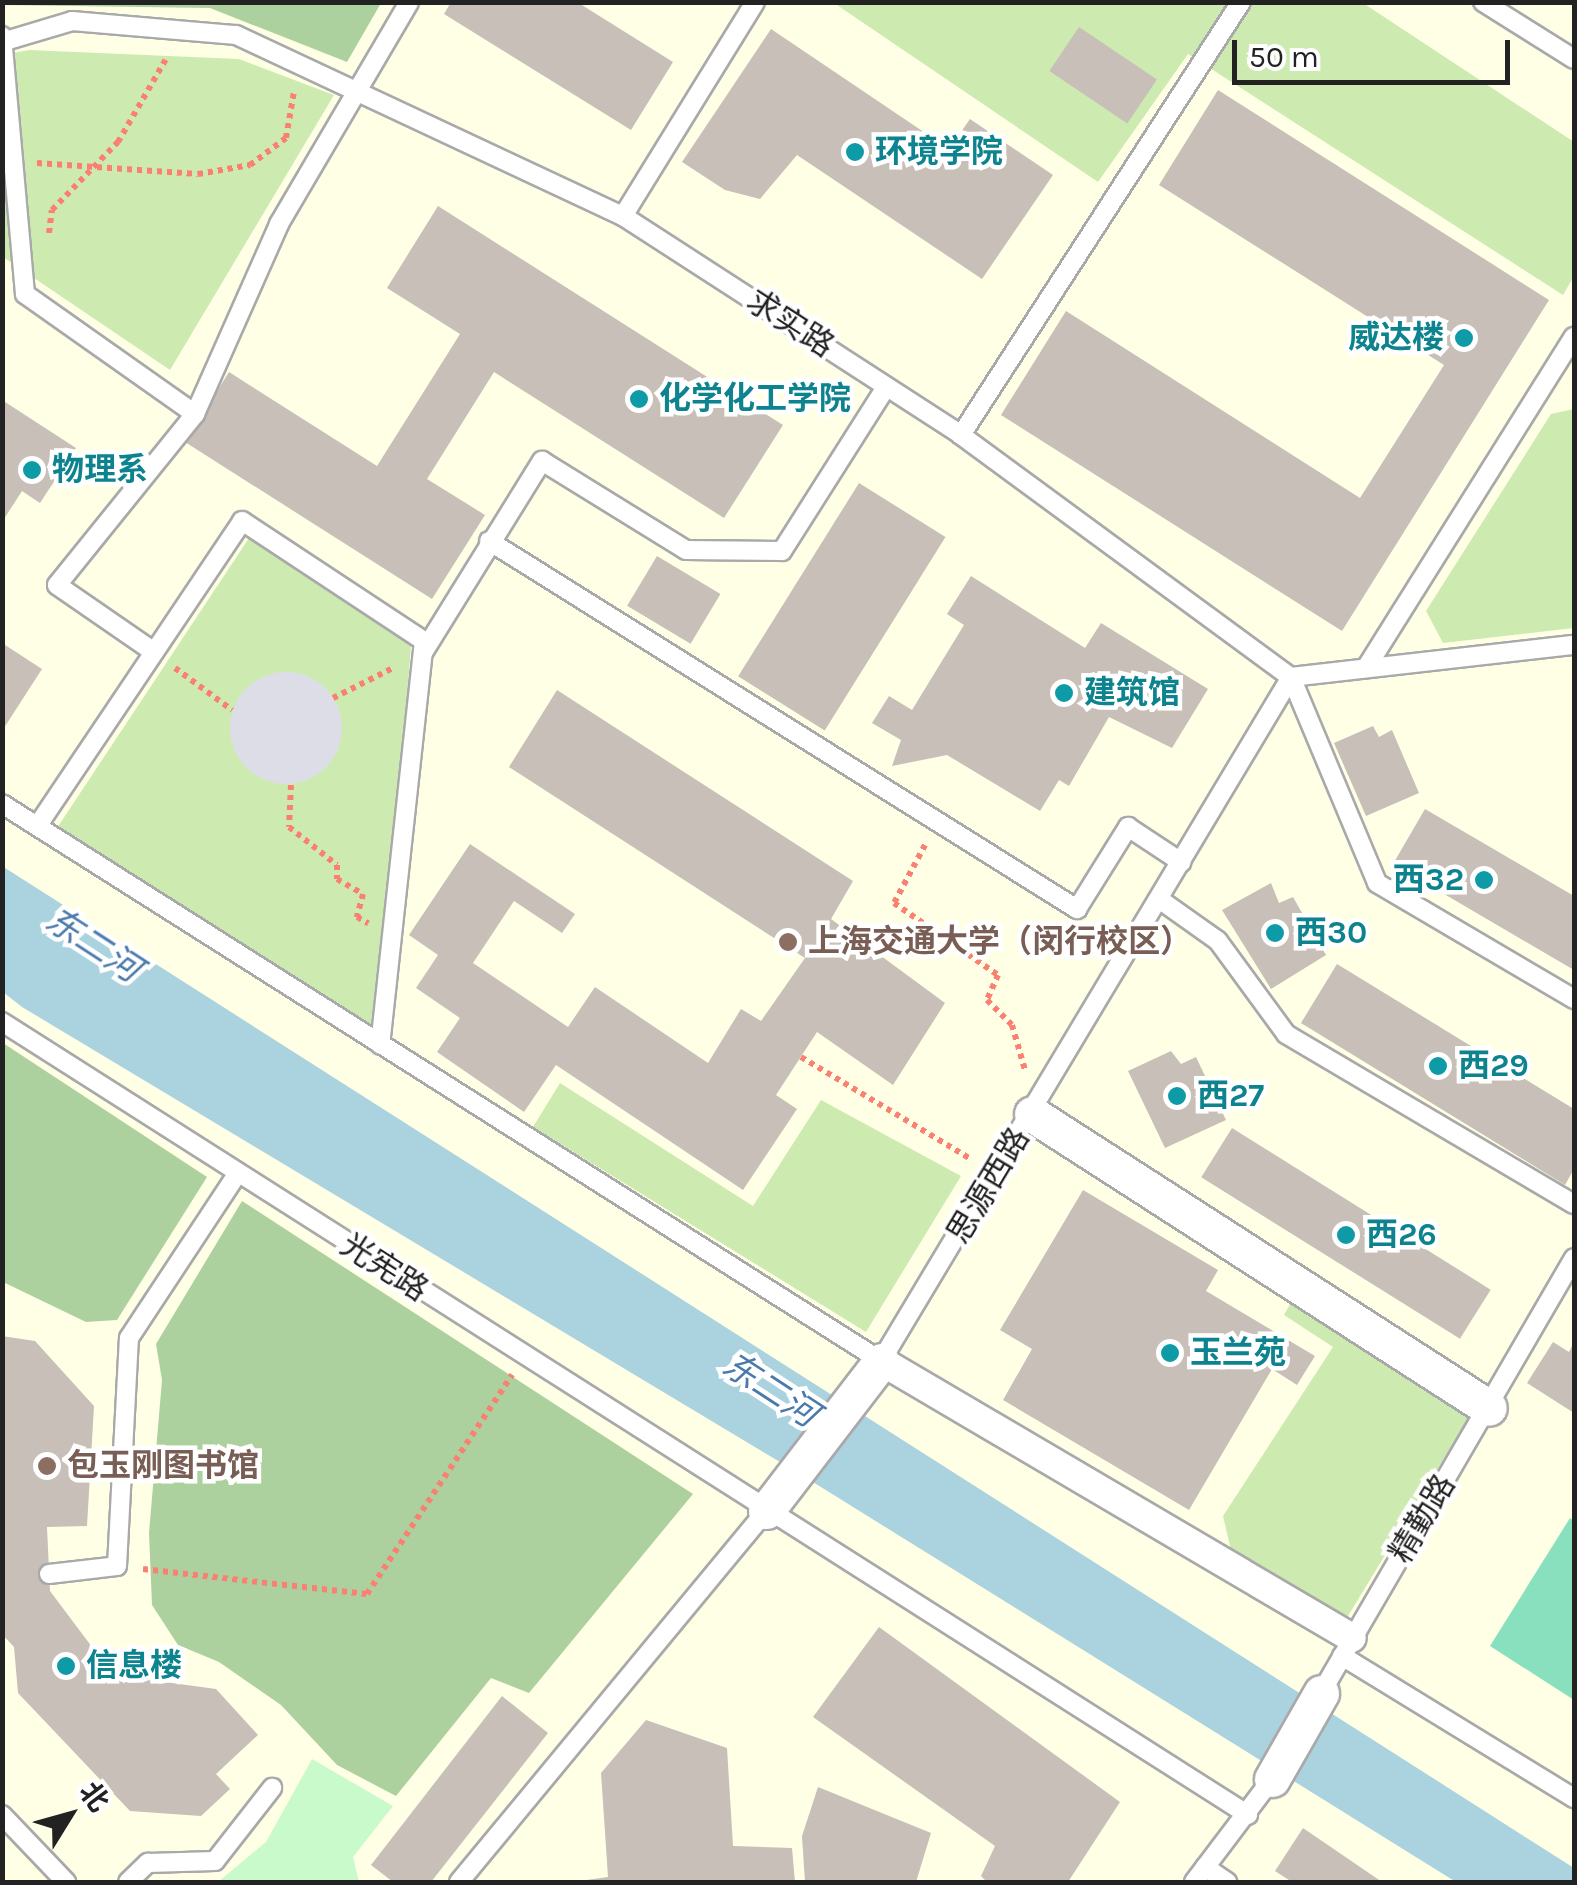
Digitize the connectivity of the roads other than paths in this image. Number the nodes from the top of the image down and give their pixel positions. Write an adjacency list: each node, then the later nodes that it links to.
1 (410, 2): 7 (lane)
2 (756, 2): 8 (lane)
3 (1241, 2): 12 (lane)
4 (1483, 2): 6 (lane)
5 (3, 40): 7 (lane, 求实路); 11 (lane)
6 (1574, 59)
7 (358, 89): 8 (lane, 求实路); 11 (lane)
8 (624, 216): 10 (lane, 求实路)
9 (1571, 349): 17 (lane)
10 (886, 387): 12 (lane, 求实路); 13 (lane)
11 (194, 414): 15 (lane)
12 (961, 434): 18 (lane, 求实路)
13 (489, 542): 16 (lane); 21 (lane)
14 (1574, 645): 17 (lane)
15 (154, 652): 16 (lane); 20 (lane)
16 (423, 653): 25 (lane)
17 (1366, 668): 18 (lane)
18 (1291, 677): 21 (lane, 思源西路); 23 (lane)
19 (2, 804): 20 (lane)
20 (38, 824): 25 (lane)
21 (1182, 862): 22 (lane, 思源西路)
22 (1159, 899): 26 (lane, 思源西路); 28 (lane)
23 (1574, 999)
24 (2, 1022): 27 (lane, 光宪路)
25 (380, 1045): 30 (lane)
26 (1032, 1114): 30 (lane, 思源西路); 31 (street)
27 (237, 1174): 32 (lane, 光宪路); 33 (lane)
28 (1574, 1204)
29 (1574, 1258): 31 (lane, 精勤路)
30 (881, 1361): 32 (street, 思源西路); 34 (street)
31 (1489, 1408): 34 (lane, 精勤路)
32 (773, 1502): 40 (lane, 光宪路); 44 (lane, 思源西路)
33 (49, 1574)
34 (1347, 1647): 35 (lane, 精勤路); 38 (lane)
35 (1322, 1693): 36 (street, 精勤路)
36 (1272, 1780): 40 (lane)
37 (272, 1788): 43 (lane)
38 (1574, 1798)
39 (2, 1815): 42 (lane)
40 (1248, 1815): 41 (lane)
41 (1200, 1875): 45 (lane)
42 (66, 1882)
43 (128, 1882)
44 (458, 1882)
45 (1227, 1882)

